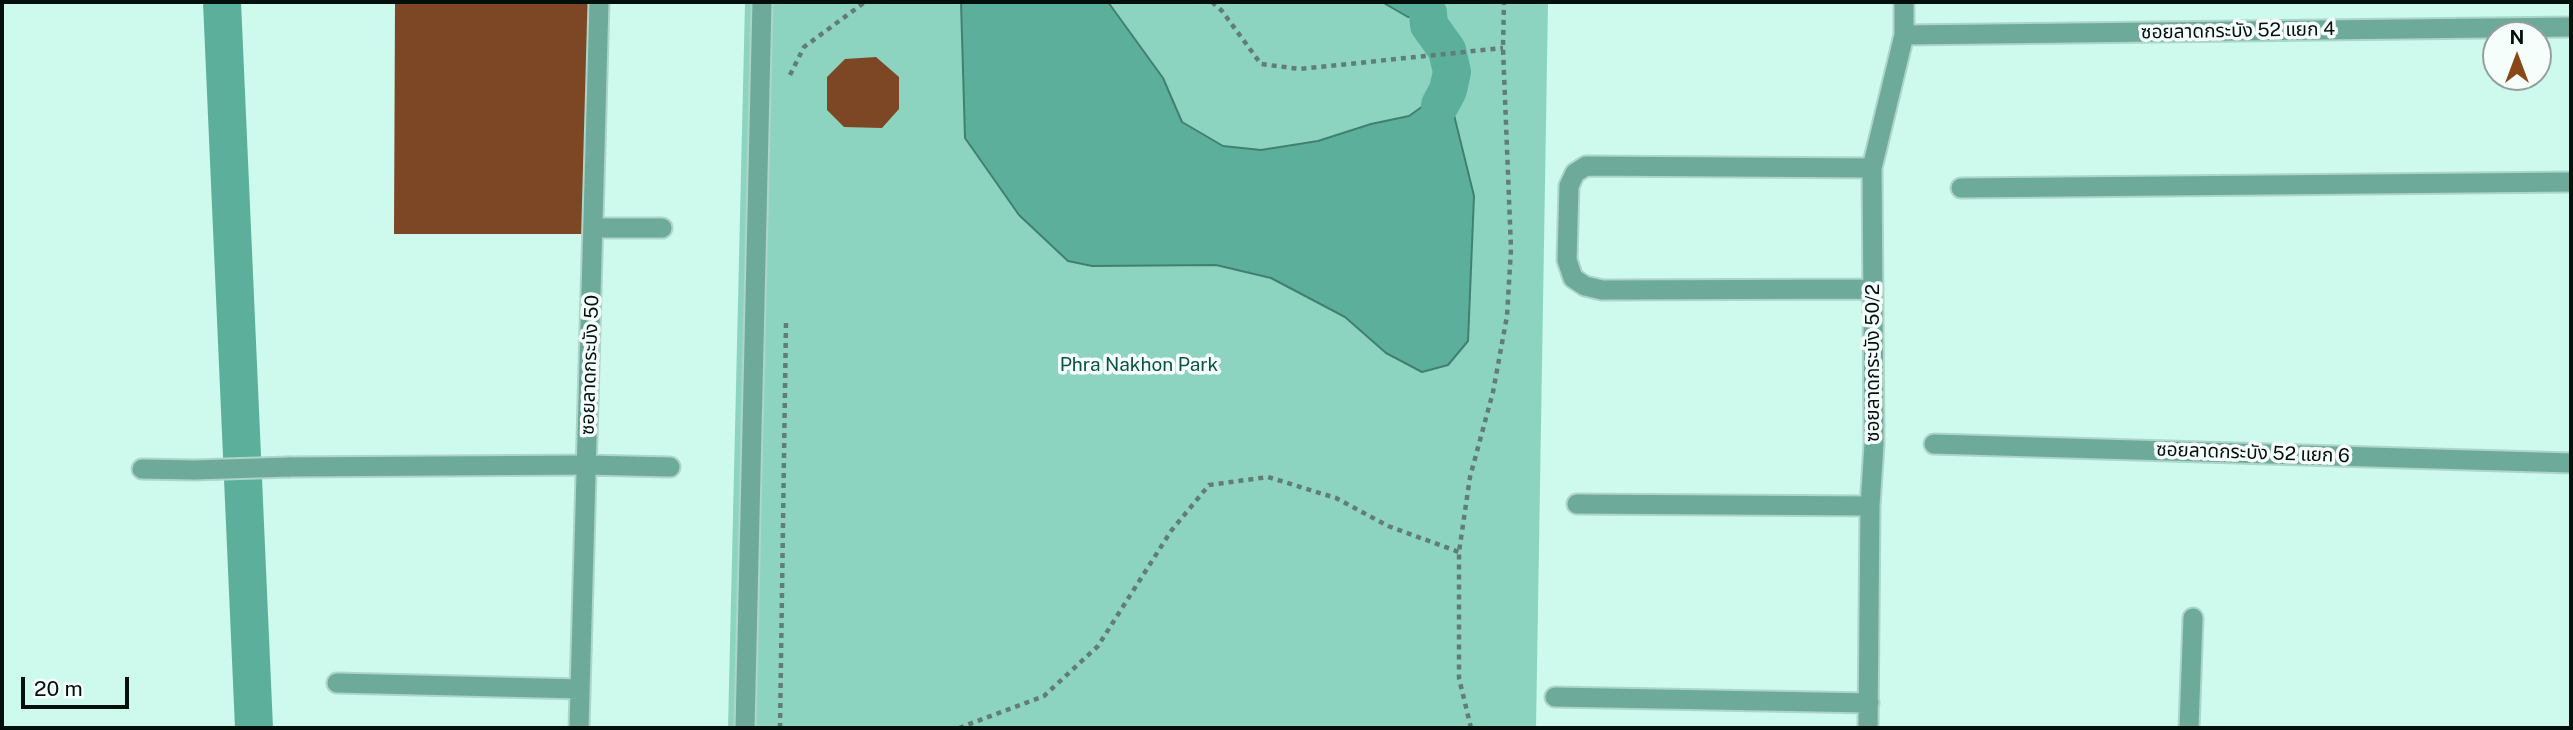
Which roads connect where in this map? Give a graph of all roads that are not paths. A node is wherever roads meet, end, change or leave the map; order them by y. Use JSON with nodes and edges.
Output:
{"nodes":[{"id":1,"x":599,"y":2,"type":"edge"},
{"id":2,"x":762,"y":2,"type":"edge"},
{"id":3,"x":1904,"y":2,"type":"edge"},
{"id":4,"x":2571,"y":27,"type":"edge"},
{"id":5,"x":1904,"y":35,"type":"junction"},
{"id":6,"x":1872,"y":168,"type":"junction"},
{"id":7,"x":2571,"y":182,"type":"edge"},
{"id":8,"x":1961,"y":188,"type":"dead end"},
{"id":9,"x":594,"y":228,"type":"junction"},
{"id":10,"x":663,"y":228,"type":"dead end"},
{"id":11,"x":1873,"y":289,"type":"junction"},
{"id":12,"x":1934,"y":444,"type":"dead end"},
{"id":13,"x":2571,"y":463,"type":"edge"},
{"id":14,"x":587,"y":466,"type":"junction"},
{"id":15,"x":670,"y":467,"type":"dead end"},
{"id":16,"x":142,"y":468,"type":"dead end"},
{"id":17,"x":1577,"y":504,"type":"dead end"},
{"id":18,"x":1870,"y":506,"type":"junction"},
{"id":19,"x":2193,"y":618,"type":"dead end"},
{"id":20,"x":337,"y":683,"type":"dead end"},
{"id":21,"x":580,"y":689,"type":"junction"},
{"id":22,"x":1555,"y":697,"type":"dead end"},
{"id":23,"x":1869,"y":703,"type":"junction"},
{"id":24,"x":579,"y":728,"type":"edge"},
{"id":25,"x":745,"y":728,"type":"edge"},
{"id":26,"x":1868,"y":728,"type":"edge"},
{"id":27,"x":2189,"y":728,"type":"edge"}],
"edges":[{"from":1,"to":9,"type":"street","name":"ซอยลาดกระบัง 50"},
{"from":2,"to":25,"type":"street"},
{"from":3,"to":5,"type":"street","name":"ซอยลาดกระบัง 50/2"},
{"from":4,"to":5,"type":"street","name":"ซอยลาดกระบัง 52 แยก 4"},
{"from":5,"to":6,"type":"street","name":"ซอยลาดกระบัง 50/2"},
{"from":6,"to":11,"type":"street","name":"ซอยลาดกระบัง 50/2"},
{"from":6,"to":11,"type":"street"},
{"from":7,"to":8,"type":"street"},
{"from":9,"to":10,"type":"street"},
{"from":9,"to":14,"type":"street","name":"ซอยลาดกระบัง 50"},
{"from":11,"to":18,"type":"street","name":"ซอยลาดกระบัง 50/2"},
{"from":12,"to":13,"type":"street","name":"ซอยลาดกระบัง 52 แยก 6"},
{"from":14,"to":15,"type":"street"},
{"from":14,"to":16,"type":"street"},
{"from":14,"to":21,"type":"street","name":"ซอยลาดกระบัง 50"},
{"from":17,"to":18,"type":"street"},
{"from":18,"to":23,"type":"street","name":"ซอยลาดกระบัง 50/2"},
{"from":19,"to":27,"type":"street"},
{"from":20,"to":21,"type":"street"},
{"from":21,"to":24,"type":"street","name":"ซอยลาดกระบัง 50"},
{"from":22,"to":23,"type":"street"},
{"from":23,"to":26,"type":"street","name":"ซอยลาดกระบัง 50/2"}]}
